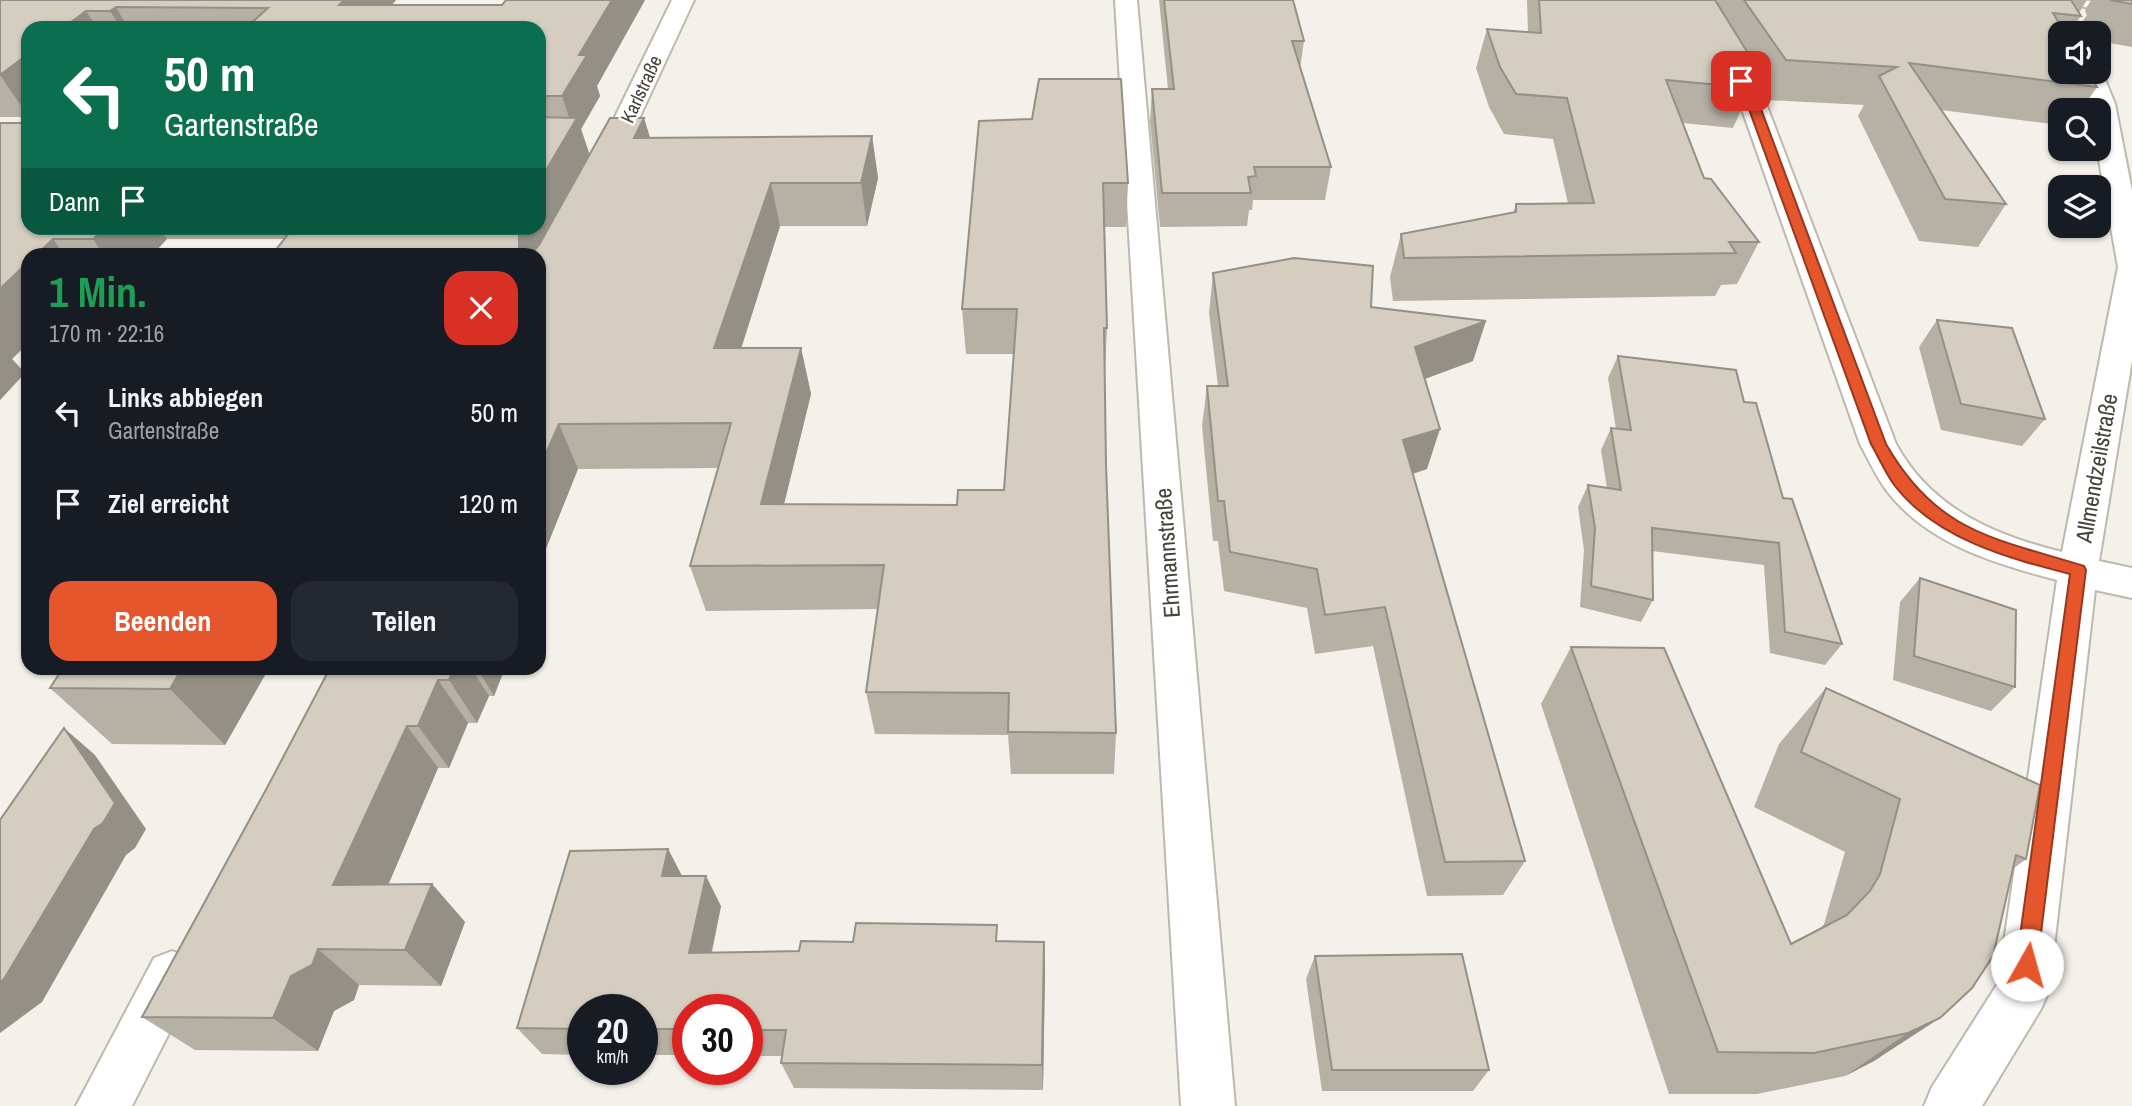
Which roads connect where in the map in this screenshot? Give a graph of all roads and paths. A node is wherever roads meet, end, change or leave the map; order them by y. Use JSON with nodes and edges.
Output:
{"nodes":[{"id":1,"x":683,"y":0,"type":"edge"},
{"id":2,"x":1126,"y":0,"type":"edge"},
{"id":3,"x":1690,"y":0,"type":"edge"},
{"id":4,"x":2068,"y":0,"type":"edge"},
{"id":5,"x":2084,"y":0,"type":"edge"},
{"id":6,"x":2132,"y":10,"type":"edge"},
{"id":7,"x":2075,"y":21,"type":"edge"},
{"id":8,"x":2095,"y":84,"type":"edge"},
{"id":9,"x":594,"y":184,"type":"edge"},
{"id":10,"x":2132,"y":267,"type":"edge"},
{"id":11,"x":2078,"y":570,"type":"junction"},
{"id":12,"x":2132,"y":583,"type":"edge"},
{"id":13,"x":194,"y":936,"type":"edge"},
{"id":14,"x":103,"y":1106,"type":"edge"},
{"id":15,"x":1208,"y":1106,"type":"edge"},
{"id":16,"x":1951,"y":1106,"type":"edge"}],
"edges":[{"from":1,"to":9,"type":"street","name":"Karlstraße"},
{"from":2,"to":15,"type":"street","name":"Ehrmannstraße"},
{"from":3,"to":11,"type":"street"},
{"from":4,"to":7,"type":"street"},
{"from":5,"to":6,"type":"street"},
{"from":8,"to":10,"type":"street","name":"Allmendzeilstraße"},
{"from":10,"to":11,"type":"street","name":"Allmendzeilstraße"},
{"from":11,"to":12,"type":"street"},
{"from":11,"to":16,"type":"street","name":"Allmendzeilstraße"},
{"from":13,"to":14,"type":"street"}]}
